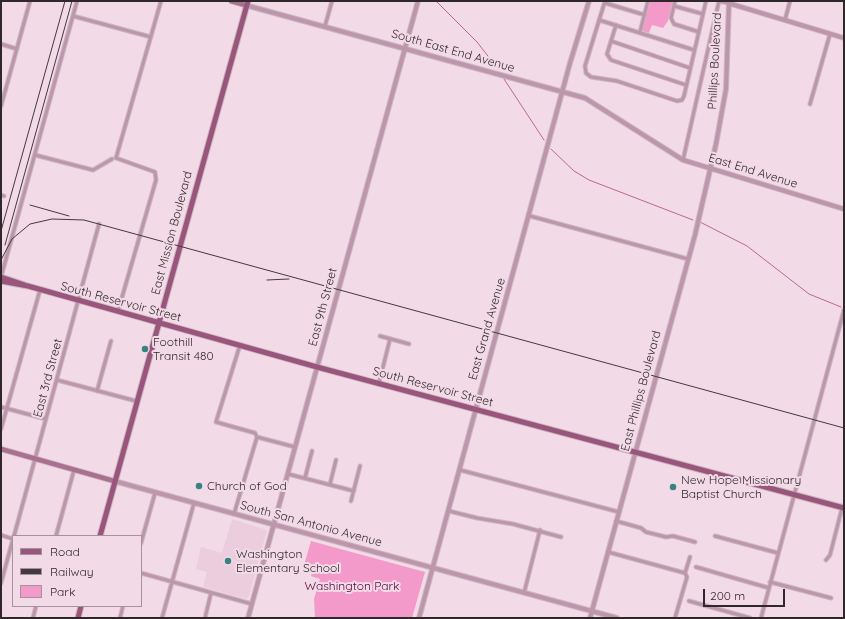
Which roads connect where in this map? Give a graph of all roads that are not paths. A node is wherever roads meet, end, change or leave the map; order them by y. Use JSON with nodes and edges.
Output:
{"nodes":[{"id":1,"x":30,"y":1,"type":"edge"},
{"id":2,"x":78,"y":1,"type":"edge"},
{"id":3,"x":161,"y":1,"type":"edge"},
{"id":4,"x":231,"y":1,"type":"edge"},
{"id":5,"x":332,"y":1,"type":"edge"},
{"id":6,"x":418,"y":1,"type":"edge"},
{"id":7,"x":589,"y":1,"type":"edge"},
{"id":8,"x":648,"y":1,"type":"edge"},
{"id":9,"x":675,"y":1,"type":"edge"},
{"id":10,"x":706,"y":1,"type":"edge"},
{"id":11,"x":790,"y":1,"type":"edge"},
{"id":12,"x":246,"y":2,"type":"edge"},
{"id":13,"x":605,"y":2,"type":"edge"},
{"id":14,"x":729,"y":2,"type":"edge"},
{"id":15,"x":674,"y":6,"type":"junction"},
{"id":16,"x":703,"y":14,"type":"junction"},
{"id":17,"x":645,"y":15,"type":"junction"},
{"id":18,"x":73,"y":16,"type":"junction"},
{"id":19,"x":599,"y":20,"type":"junction"},
{"id":20,"x":785,"y":20,"type":"junction"},
{"id":21,"x":616,"y":25,"type":"junction"},
{"id":22,"x":324,"y":26,"type":"junction"},
{"id":23,"x":640,"y":32,"type":"junction"},
{"id":24,"x":699,"y":32,"type":"junction"},
{"id":25,"x":830,"y":34,"type":"junction"},
{"id":26,"x":151,"y":38,"type":"junction"},
{"id":27,"x":844,"y":38,"type":"edge"},
{"id":28,"x":611,"y":41,"type":"junction"},
{"id":29,"x":1,"y":44,"type":"edge"},
{"id":30,"x":404,"y":48,"type":"junction"},
{"id":31,"x":17,"y":49,"type":"junction"},
{"id":32,"x":694,"y":50,"type":"junction"},
{"id":33,"x":690,"y":68,"type":"junction"},
{"id":34,"x":686,"y":85,"type":"junction"},
{"id":35,"x":563,"y":93,"type":"junction"},
{"id":36,"x":810,"y":104,"type":"dead end"},
{"id":37,"x":1,"y":106,"type":"edge"},
{"id":38,"x":659,"y":145,"type":"joint"},
{"id":39,"x":35,"y":155,"type":"junction"},
{"id":40,"x":112,"y":159,"type":"dead end"},
{"id":41,"x":683,"y":160,"type":"junction"},
{"id":42,"x":710,"y":170,"type":"junction"},
{"id":43,"x":844,"y":209,"type":"edge"},
{"id":44,"x":530,"y":216,"type":"junction"},
{"id":45,"x":99,"y":224,"type":"dead end"},
{"id":46,"x":688,"y":259,"type":"junction"},
{"id":47,"x":1,"y":276,"type":"edge"},
{"id":48,"x":1,"y":281,"type":"edge"},
{"id":49,"x":28,"y":286,"type":"junction"},
{"id":50,"x":40,"y":290,"type":"junction"},
{"id":51,"x":78,"y":301,"type":"junction"},
{"id":52,"x":844,"y":310,"type":"edge"},
{"id":53,"x":118,"y":311,"type":"junction"},
{"id":54,"x":158,"y":322,"type":"junction"},
{"id":55,"x":380,"y":336,"type":"dead end"},
{"id":56,"x":390,"y":339,"type":"junction"},
{"id":57,"x":111,"y":341,"type":"dead end"},
{"id":58,"x":408,"y":344,"type":"dead end"},
{"id":59,"x":240,"y":345,"type":"junction"},
{"id":60,"x":317,"y":367,"type":"junction"},
{"id":61,"x":57,"y":380,"type":"junction"},
{"id":62,"x":379,"y":383,"type":"junction"},
{"id":63,"x":97,"y":391,"type":"junction"},
{"id":64,"x":136,"y":402,"type":"junction"},
{"id":65,"x":1,"y":407,"type":"edge"},
{"id":66,"x":6,"y":409,"type":"junction"},
{"id":67,"x":476,"y":409,"type":"junction"},
{"id":68,"x":46,"y":419,"type":"junction"},
{"id":69,"x":1,"y":429,"type":"edge"},
{"id":70,"x":256,"y":437,"type":"junction"},
{"id":71,"x":294,"y":447,"type":"junction"},
{"id":72,"x":1,"y":449,"type":"edge"},
{"id":73,"x":312,"y":451,"type":"dead end"},
{"id":74,"x":635,"y":452,"type":"junction"},
{"id":75,"x":36,"y":459,"type":"junction"},
{"id":76,"x":336,"y":460,"type":"dead end"},
{"id":77,"x":360,"y":466,"type":"dead end"},
{"id":78,"x":74,"y":470,"type":"junction"},
{"id":79,"x":460,"y":470,"type":"junction"},
{"id":80,"x":288,"y":474,"type":"junction"},
{"id":81,"x":305,"y":478,"type":"junction"},
{"id":82,"x":114,"y":481,"type":"junction"},
{"id":83,"x":330,"y":484,"type":"junction"},
{"id":84,"x":354,"y":491,"type":"junction"},
{"id":85,"x":155,"y":493,"type":"junction"},
{"id":86,"x":795,"y":495,"type":"junction"},
{"id":87,"x":351,"y":500,"type":"dead end"},
{"id":88,"x":194,"y":503,"type":"junction"},
{"id":89,"x":843,"y":508,"type":"edge"},
{"id":90,"x":449,"y":511,"type":"junction"},
{"id":91,"x":619,"y":512,"type":"junction"},
{"id":92,"x":234,"y":514,"type":"junction"},
{"id":93,"x":616,"y":521,"type":"junction"},
{"id":94,"x":273,"y":524,"type":"junction"},
{"id":95,"x":540,"y":530,"type":"junction"},
{"id":96,"x":1,"y":535,"type":"edge"},
{"id":97,"x":14,"y":535,"type":"edge"},
{"id":98,"x":56,"y":535,"type":"edge"},
{"id":99,"x":100,"y":535,"type":"edge"},
{"id":100,"x":715,"y":536,"type":"dead end"},
{"id":101,"x":561,"y":537,"type":"dead end"},
{"id":102,"x":12,"y":538,"type":"edge"},
{"id":103,"x":142,"y":538,"type":"edge"},
{"id":104,"x":12,"y":542,"type":"edge"},
{"id":105,"x":695,"y":542,"type":"dead end"},
{"id":106,"x":608,"y":552,"type":"junction"},
{"id":107,"x":778,"y":553,"type":"junction"},
{"id":108,"x":690,"y":557,"type":"dead end"},
{"id":109,"x":826,"y":560,"type":"dead end"},
{"id":110,"x":696,"y":567,"type":"dead end"},
{"id":111,"x":433,"y":568,"type":"junction"},
{"id":112,"x":142,"y":573,"type":"edge"},
{"id":113,"x":685,"y":573,"type":"junction"},
{"id":114,"x":172,"y":582,"type":"junction"},
{"id":115,"x":770,"y":582,"type":"junction"},
{"id":116,"x":1,"y":584,"type":"edge"},
{"id":117,"x":769,"y":588,"type":"junction"},
{"id":118,"x":211,"y":593,"type":"junction"},
{"id":119,"x":524,"y":593,"type":"junction"},
{"id":120,"x":831,"y":598,"type":"dead end"},
{"id":121,"x":689,"y":601,"type":"dead end"},
{"id":122,"x":252,"y":604,"type":"junction"},
{"id":123,"x":36,"y":607,"type":"edge"},
{"id":124,"x":81,"y":607,"type":"edge"},
{"id":125,"x":123,"y":607,"type":"edge"},
{"id":126,"x":592,"y":611,"type":"junction"},
{"id":127,"x":33,"y":618,"type":"edge"},
{"id":128,"x":78,"y":618,"type":"edge"},
{"id":129,"x":120,"y":618,"type":"edge"},
{"id":130,"x":162,"y":618,"type":"edge"},
{"id":131,"x":205,"y":618,"type":"edge"},
{"id":132,"x":248,"y":618,"type":"edge"},
{"id":133,"x":419,"y":618,"type":"edge"},
{"id":134,"x":590,"y":618,"type":"edge"},
{"id":135,"x":617,"y":618,"type":"edge"},
{"id":136,"x":675,"y":618,"type":"edge"},
{"id":137,"x":750,"y":618,"type":"edge"},
{"id":138,"x":761,"y":618,"type":"edge"}],
"edges":[{"from":1,"to":31,"type":"street"},
{"from":2,"to":18,"type":"street"},
{"from":3,"to":26,"type":"street"},
{"from":4,"to":12,"type":"main road","name":"South East End Avenue"},
{"from":5,"to":22,"type":"street"},
{"from":6,"to":30,"type":"street","name":"East 9th Street"},
{"from":7,"to":35,"type":"street","name":"East Grand Avenue"},
{"from":8,"to":17,"type":"street"},
{"from":9,"to":15,"type":"street"},
{"from":10,"to":16,"type":"street"},
{"from":11,"to":20,"type":"street"},
{"from":12,"to":22,"type":"street","name":"South East End Avenue"},
{"from":12,"to":54,"type":"main road","name":"East Mission Boulevard"},
{"from":13,"to":17,"type":"street"},
{"from":13,"to":19,"type":"street"},
{"from":14,"to":20,"type":"street"},
{"from":14,"to":41,"type":"street"},
{"from":14,"to":42,"type":"street","name":"Phillips Boulevard"},
{"from":15,"to":16,"type":"street"},
{"from":15,"to":24,"type":"street"},
{"from":16,"to":24,"type":"street"},
{"from":17,"to":23,"type":"street"},
{"from":18,"to":26,"type":"street"},
{"from":18,"to":39,"type":"street"},
{"from":19,"to":21,"type":"street"},
{"from":19,"to":34,"type":"street"},
{"from":20,"to":25,"type":"street"},
{"from":21,"to":23,"type":"street"},
{"from":21,"to":28,"type":"street"},
{"from":22,"to":30,"type":"street","name":"South East End Avenue"},
{"from":23,"to":32,"type":"street"},
{"from":24,"to":32,"type":"street"},
{"from":25,"to":27,"type":"street"},
{"from":25,"to":36,"type":"street"},
{"from":26,"to":53,"type":"street"},
{"from":28,"to":33,"type":"street"},
{"from":28,"to":34,"type":"street"},
{"from":29,"to":31,"type":"street"},
{"from":30,"to":35,"type":"street","name":"South East End Avenue"},
{"from":30,"to":60,"type":"street","name":"East 9th Street"},
{"from":31,"to":37,"type":"street"},
{"from":32,"to":33,"type":"street"},
{"from":33,"to":34,"type":"street"},
{"from":35,"to":38,"type":"street","name":"South East End Avenue"},
{"from":35,"to":44,"type":"street","name":"East Grand Avenue"},
{"from":38,"to":41,"type":"street","name":"East End Avenue"},
{"from":39,"to":40,"type":"street"},
{"from":39,"to":47,"type":"street"},
{"from":41,"to":42,"type":"street","name":"East End Avenue"},
{"from":42,"to":43,"type":"street","name":"East End Avenue"},
{"from":42,"to":46,"type":"street","name":"East Phillips Boulevard"},
{"from":44,"to":46,"type":"street"},
{"from":44,"to":67,"type":"street","name":"East Grand Avenue"},
{"from":45,"to":51,"type":"street","name":"East 3rd Street"},
{"from":46,"to":74,"type":"street","name":"East Phillips Boulevard"},
{"from":47,"to":49,"type":"main road"},
{"from":48,"to":49,"type":"main road","name":"South Reservoir Street"},
{"from":49,"to":50,"type":"main road","name":"South Reservoir Street"},
{"from":50,"to":51,"type":"main road","name":"South Reservoir Street"},
{"from":50,"to":66,"type":"street"},
{"from":51,"to":53,"type":"main road","name":"South Reservoir Street"},
{"from":51,"to":61,"type":"street","name":"East 3rd Street"},
{"from":52,"to":86,"type":"street"},
{"from":53,"to":54,"type":"main road","name":"South Reservoir Street"},
{"from":54,"to":59,"type":"main road","name":"South Reservoir Street"},
{"from":54,"to":64,"type":"main road","name":"East Mission Boulevard"},
{"from":55,"to":56,"type":"street"},
{"from":56,"to":58,"type":"street"},
{"from":56,"to":62,"type":"street"},
{"from":57,"to":63,"type":"street"},
{"from":59,"to":60,"type":"main road","name":"South Reservoir Street"},
{"from":59,"to":70,"type":"street"},
{"from":60,"to":62,"type":"main road","name":"South Reservoir Street"},
{"from":60,"to":71,"type":"street","name":"East 9th Street"},
{"from":61,"to":63,"type":"street"},
{"from":61,"to":68,"type":"street","name":"East 3rd Street"},
{"from":62,"to":67,"type":"main road","name":"South Reservoir Street"},
{"from":63,"to":64,"type":"street"},
{"from":64,"to":82,"type":"main road","name":"East Mission Boulevard"},
{"from":65,"to":66,"type":"street"},
{"from":66,"to":68,"type":"street"},
{"from":66,"to":69,"type":"street"},
{"from":67,"to":74,"type":"main road","name":"South Reservoir Street"},
{"from":67,"to":79,"type":"street","name":"East Grand Avenue"},
{"from":68,"to":75,"type":"street","name":"East 3rd Street"},
{"from":70,"to":71,"type":"street"},
{"from":70,"to":92,"type":"street"},
{"from":71,"to":80,"type":"street","name":"East 9th Street"},
{"from":72,"to":75,"type":"main road","name":"South San Antonio Avenue"},
{"from":73,"to":81,"type":"street"},
{"from":74,"to":86,"type":"main road","name":"South Reservoir Street"},
{"from":74,"to":91,"type":"street","name":"East Phillips Boulevard"},
{"from":75,"to":78,"type":"main road","name":"South San Antonio Avenue"},
{"from":75,"to":97,"type":"street","name":"East 3rd Street"},
{"from":76,"to":83,"type":"street"},
{"from":77,"to":84,"type":"street"},
{"from":78,"to":82,"type":"main road","name":"South San Antonio Avenue"},
{"from":78,"to":98,"type":"street"},
{"from":79,"to":90,"type":"street","name":"East Grand Avenue"},
{"from":79,"to":91,"type":"street"},
{"from":80,"to":81,"type":"street"},
{"from":80,"to":94,"type":"street","name":"East 9th Street"},
{"from":81,"to":83,"type":"street"},
{"from":82,"to":85,"type":"street","name":"South San Antonio Avenue"},
{"from":82,"to":99,"type":"main road","name":"East Mission Boulevard"},
{"from":83,"to":84,"type":"street"},
{"from":84,"to":87,"type":"street"},
{"from":85,"to":88,"type":"street","name":"South San Antonio Avenue"},
{"from":85,"to":103,"type":"street"},
{"from":86,"to":89,"type":"main road","name":"South Reservoir Street"},
{"from":86,"to":107,"type":"street"},
{"from":88,"to":92,"type":"street","name":"South San Antonio Avenue"},
{"from":88,"to":114,"type":"street"},
{"from":89,"to":109,"type":"street"},
{"from":90,"to":95,"type":"street"},
{"from":90,"to":111,"type":"street","name":"East Grand Avenue"},
{"from":91,"to":93,"type":"street","name":"East Phillips Boulevard"},
{"from":92,"to":94,"type":"street","name":"South San Antonio Avenue"},
{"from":93,"to":105,"type":"street"},
{"from":93,"to":106,"type":"street","name":"East Phillips Boulevard"},
{"from":94,"to":111,"type":"street","name":"South San Antonio Avenue"},
{"from":94,"to":122,"type":"street","name":"East 9th Street"},
{"from":95,"to":101,"type":"street"},
{"from":95,"to":119,"type":"street"},
{"from":96,"to":102,"type":"street"},
{"from":100,"to":107,"type":"street"},
{"from":104,"to":116,"type":"street","name":"East 3rd Street"},
{"from":106,"to":113,"type":"street"},
{"from":106,"to":126,"type":"street","name":"East Phillips Boulevard"},
{"from":107,"to":115,"type":"street"},
{"from":108,"to":113,"type":"street"},
{"from":110,"to":117,"type":"street"},
{"from":111,"to":119,"type":"street","name":"South San Antonio Avenue"},
{"from":111,"to":133,"type":"street","name":"East Grand Avenue"},
{"from":112,"to":114,"type":"street"},
{"from":113,"to":136,"type":"street"},
{"from":114,"to":118,"type":"street"},
{"from":114,"to":130,"type":"street"},
{"from":115,"to":117,"type":"street"},
{"from":115,"to":120,"type":"street"},
{"from":117,"to":138,"type":"street"},
{"from":118,"to":122,"type":"street"},
{"from":118,"to":131,"type":"street"},
{"from":119,"to":126,"type":"street","name":"South San Antonio Avenue"},
{"from":121,"to":137,"type":"street"},
{"from":122,"to":132,"type":"street","name":"East 9th Street"},
{"from":123,"to":127,"type":"street"},
{"from":124,"to":128,"type":"main road"},
{"from":125,"to":129,"type":"street"},
{"from":126,"to":134,"type":"street","name":"East Phillips Boulevard"},
{"from":126,"to":135,"type":"street","name":"South San Antonio Avenue"}]}
